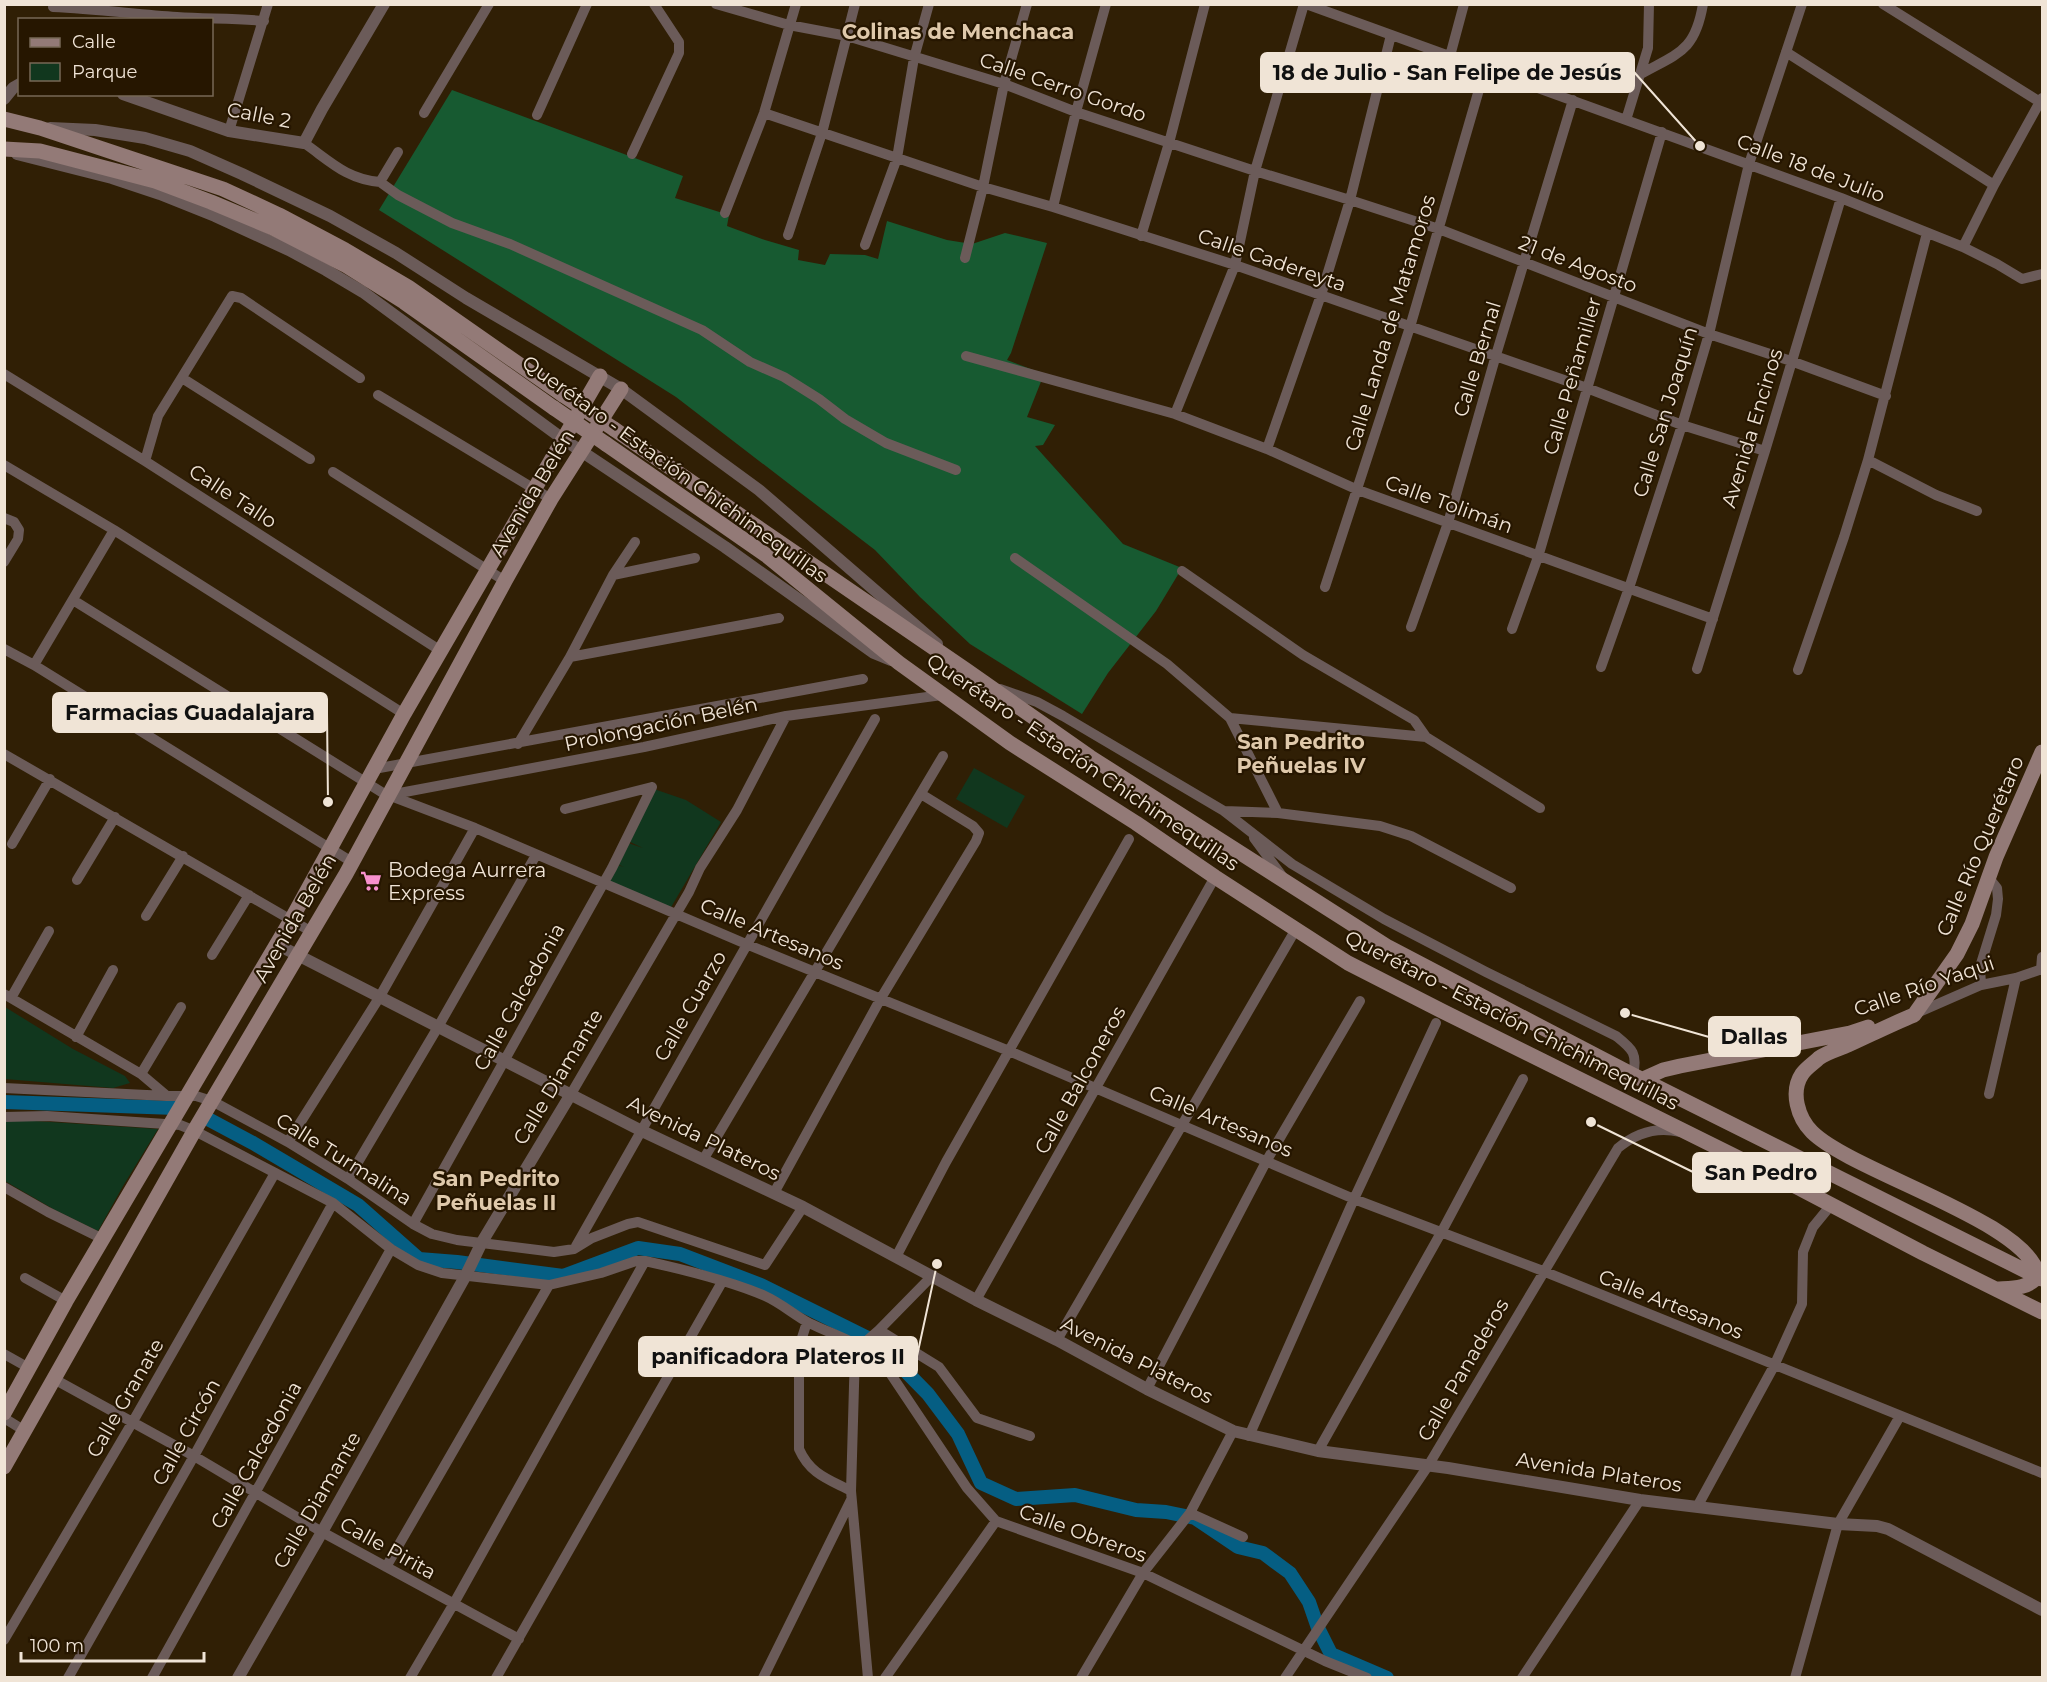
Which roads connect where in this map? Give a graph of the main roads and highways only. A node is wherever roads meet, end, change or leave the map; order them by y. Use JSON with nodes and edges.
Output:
{"nodes":[{"id":1,"x":4,"y":119,"type":"edge"},
{"id":2,"x":4,"y":150,"type":"edge"},
{"id":3,"x":600,"y":376,"type":"road end"},
{"id":4,"x":621,"y":389,"type":"road end"},
{"id":5,"x":558,"y":401,"type":"junction"},
{"id":6,"x":2043,"y":752,"type":"edge"},
{"id":7,"x":1914,"y":1015,"type":"junction"},
{"id":8,"x":1638,"y":1077,"type":"junction"},
{"id":9,"x":2040,"y":1277,"type":"edge"},
{"id":10,"x":1997,"y":1289,"type":"junction"},
{"id":11,"x":2043,"y":1312,"type":"edge"},
{"id":12,"x":4,"y":1413,"type":"edge"},
{"id":13,"x":4,"y":1467,"type":"edge"}],
"edges":[{"from":1,"to":5,"type":"main road","name":"Querétaro - Estación Chichimequillas"},
{"from":2,"to":5,"type":"main road","name":"Querétaro - Estación Chichimequillas"},
{"from":3,"to":12,"type":"main road","name":"Avenida Belén"},
{"from":4,"to":13,"type":"main road","name":"Avenida Belén"},
{"from":5,"to":8,"type":"main road","name":"Querétaro - Estación Chichimequillas","bridge":true},
{"from":5,"to":10,"type":"main road","name":"Querétaro - Estación Chichimequillas","bridge":true},
{"from":6,"to":7,"type":"main road","name":"Calle Río Querétaro"},
{"from":7,"to":8,"type":"main road","name":"Calle Río Yaqui"},
{"from":7,"to":9,"type":"main road"},
{"from":8,"to":9,"type":"main road","name":"Querétaro - Estación Chichimequillas"},
{"from":9,"to":10,"type":"main road"},
{"from":10,"to":11,"type":"main road","name":"Querétaro - Estación Chichimequillas"}]}
